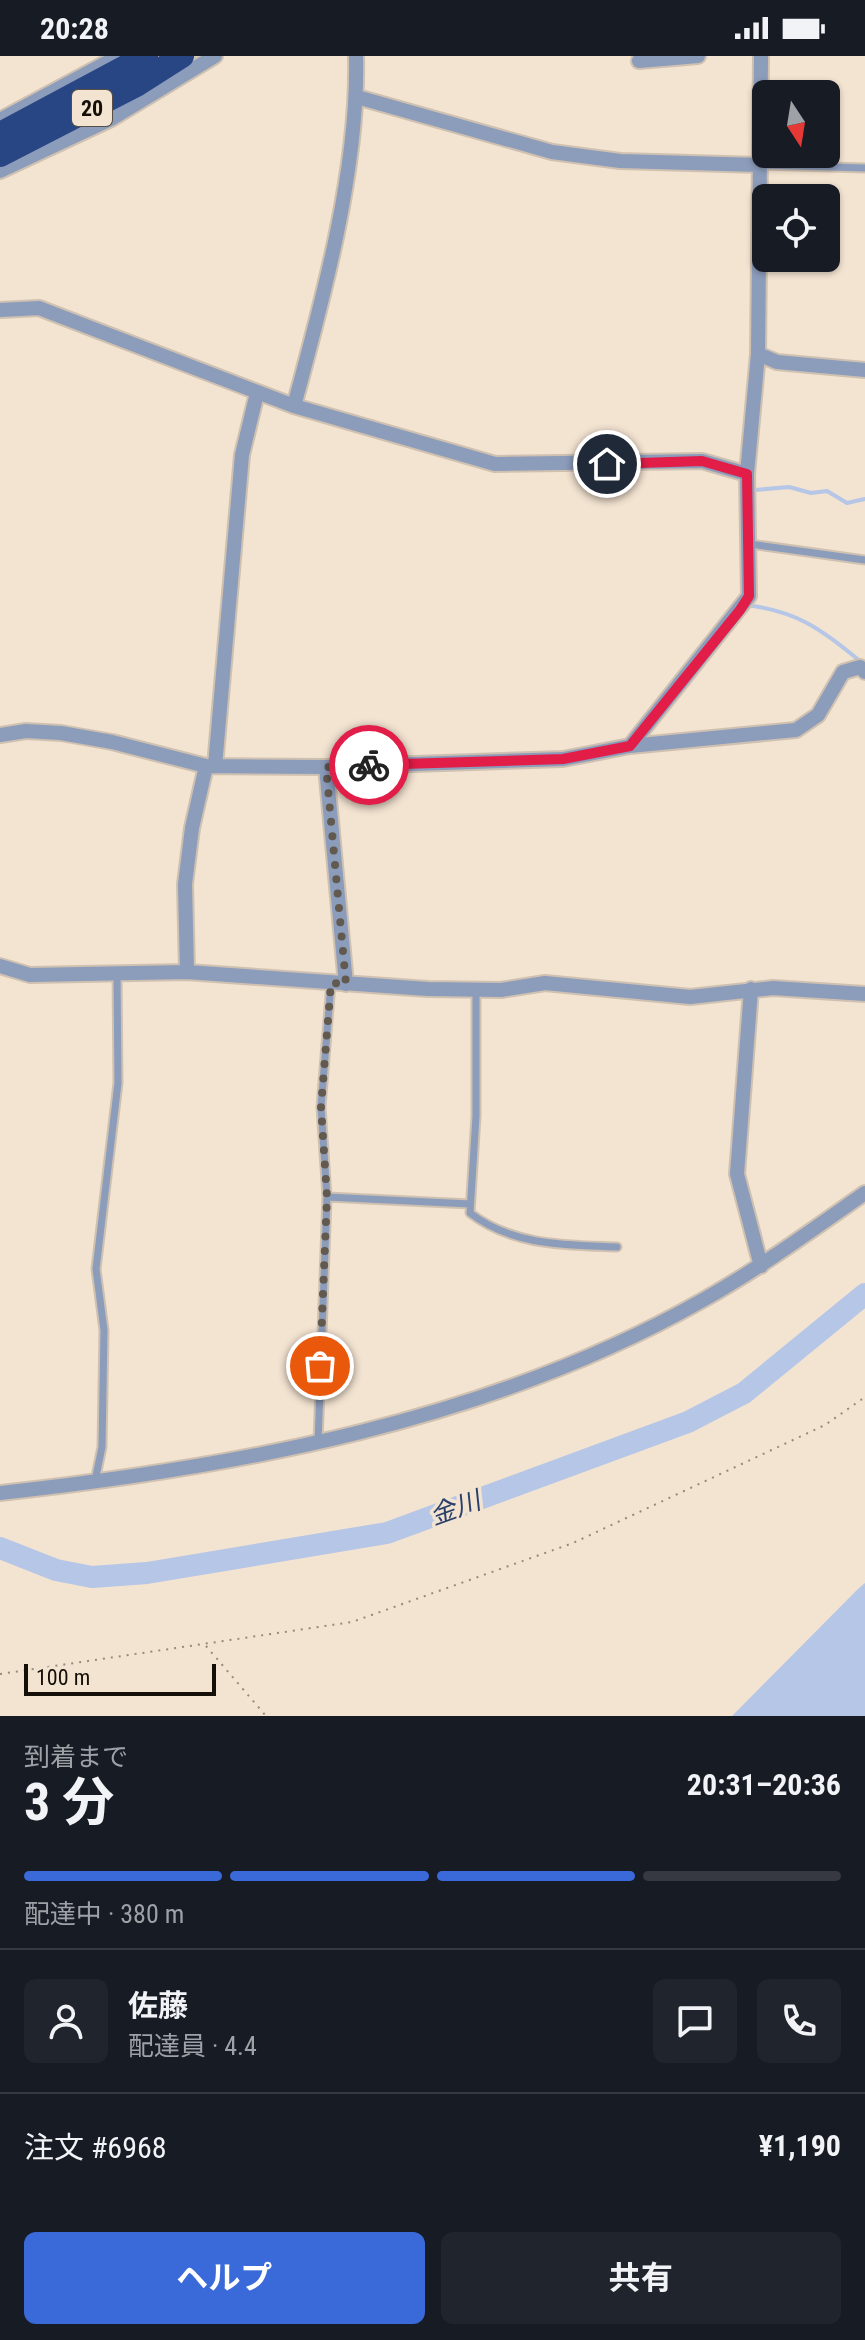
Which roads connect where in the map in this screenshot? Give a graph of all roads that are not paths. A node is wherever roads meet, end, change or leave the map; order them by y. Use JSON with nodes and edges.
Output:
{"nodes":[{"id":1,"x":119,"y":56,"type":"edge"},
{"id":2,"x":146,"y":56,"type":"edge"},
{"id":3,"x":182,"y":56,"type":"edge"},
{"id":4,"x":215,"y":56,"type":"edge"},
{"id":5,"x":356,"y":56,"type":"edge"},
{"id":6,"x":698,"y":56,"type":"edge"},
{"id":7,"x":761,"y":56,"type":"edge"},
{"id":8,"x":639,"y":61,"type":"dead end"},
{"id":9,"x":761,"y":80,"type":"edge"},
{"id":10,"x":357,"y":97,"type":"junction"},
{"id":11,"x":0,"y":120,"type":"edge"},
{"id":12,"x":0,"y":134,"type":"edge"},
{"id":13,"x":0,"y":155,"type":"edge"},
{"id":14,"x":752,"y":165,"type":"edge"},
{"id":15,"x":840,"y":167,"type":"edge"},
{"id":16,"x":760,"y":168,"type":"edge"},
{"id":17,"x":865,"y":168,"type":"edge"},
{"id":18,"x":0,"y":171,"type":"edge"},
{"id":19,"x":0,"y":310,"type":"edge"},
{"id":20,"x":758,"y":354,"type":"junction"},
{"id":21,"x":865,"y":370,"type":"edge"},
{"id":22,"x":257,"y":393,"type":"junction"},
{"id":23,"x":294,"y":406,"type":"junction"},
{"id":24,"x":747,"y":474,"type":"junction"},
{"id":25,"x":750,"y":544,"type":"junction"},
{"id":26,"x":865,"y":560,"type":"edge"},
{"id":27,"x":865,"y":672,"type":"edge"},
{"id":28,"x":0,"y":735,"type":"edge"},
{"id":29,"x":630,"y":746,"type":"junction"},
{"id":30,"x":210,"y":766,"type":"junction"},
{"id":31,"x":326,"y":767,"type":"junction"},
{"id":32,"x":0,"y":966,"type":"edge"},
{"id":33,"x":117,"y":972,"type":"junction"},
{"id":34,"x":187,"y":972,"type":"junction"},
{"id":35,"x":338,"y":983,"type":"junction"},
{"id":36,"x":751,"y":989,"type":"junction"},
{"id":37,"x":476,"y":990,"type":"junction"},
{"id":38,"x":865,"y":994,"type":"edge"},
{"id":39,"x":865,"y":1193,"type":"edge"},
{"id":40,"x":327,"y":1197,"type":"junction"},
{"id":41,"x":470,"y":1204,"type":"junction"},
{"id":42,"x":617,"y":1247,"type":"dead end"},
{"id":43,"x":761,"y":1266,"type":"junction"},
{"id":44,"x":318,"y":1444,"type":"junction"},
{"id":45,"x":95,"y":1484,"type":"junction"},
{"id":46,"x":0,"y":1493,"type":"edge"}],
"edges":[{"from":1,"to":11,"type":"street"},
{"from":2,"to":12,"type":"highway","number":"20"},
{"from":3,"to":13,"type":"highway","number":"20"},
{"from":4,"to":18,"type":"street"},
{"from":5,"to":10,"type":"street"},
{"from":6,"to":8,"type":"street"},
{"from":7,"to":9,"type":"street"},
{"from":10,"to":14,"type":"street"},
{"from":10,"to":23,"type":"street"},
{"from":15,"to":17,"type":"lane"},
{"from":16,"to":20,"type":"street"},
{"from":19,"to":22,"type":"street"},
{"from":20,"to":21,"type":"street"},
{"from":20,"to":24,"type":"street"},
{"from":22,"to":23,"type":"street"},
{"from":22,"to":30,"type":"street"},
{"from":23,"to":24,"type":"street"},
{"from":24,"to":25,"type":"street"},
{"from":25,"to":26,"type":"lane"},
{"from":25,"to":29,"type":"street"},
{"from":27,"to":29,"type":"street"},
{"from":28,"to":30,"type":"street"},
{"from":29,"to":31,"type":"street"},
{"from":30,"to":31,"type":"street"},
{"from":30,"to":34,"type":"street"},
{"from":31,"to":35,"type":"street"},
{"from":32,"to":33,"type":"street"},
{"from":33,"to":34,"type":"street"},
{"from":33,"to":45,"type":"lane"},
{"from":34,"to":35,"type":"street"},
{"from":35,"to":37,"type":"street"},
{"from":35,"to":40,"type":"lane"},
{"from":36,"to":37,"type":"street"},
{"from":36,"to":38,"type":"street"},
{"from":36,"to":43,"type":"street"},
{"from":37,"to":41,"type":"lane"},
{"from":39,"to":43,"type":"street"},
{"from":40,"to":41,"type":"lane"},
{"from":40,"to":44,"type":"lane"},
{"from":41,"to":42,"type":"lane"},
{"from":43,"to":44,"type":"street"},
{"from":44,"to":45,"type":"street"},
{"from":45,"to":46,"type":"street"}]}
